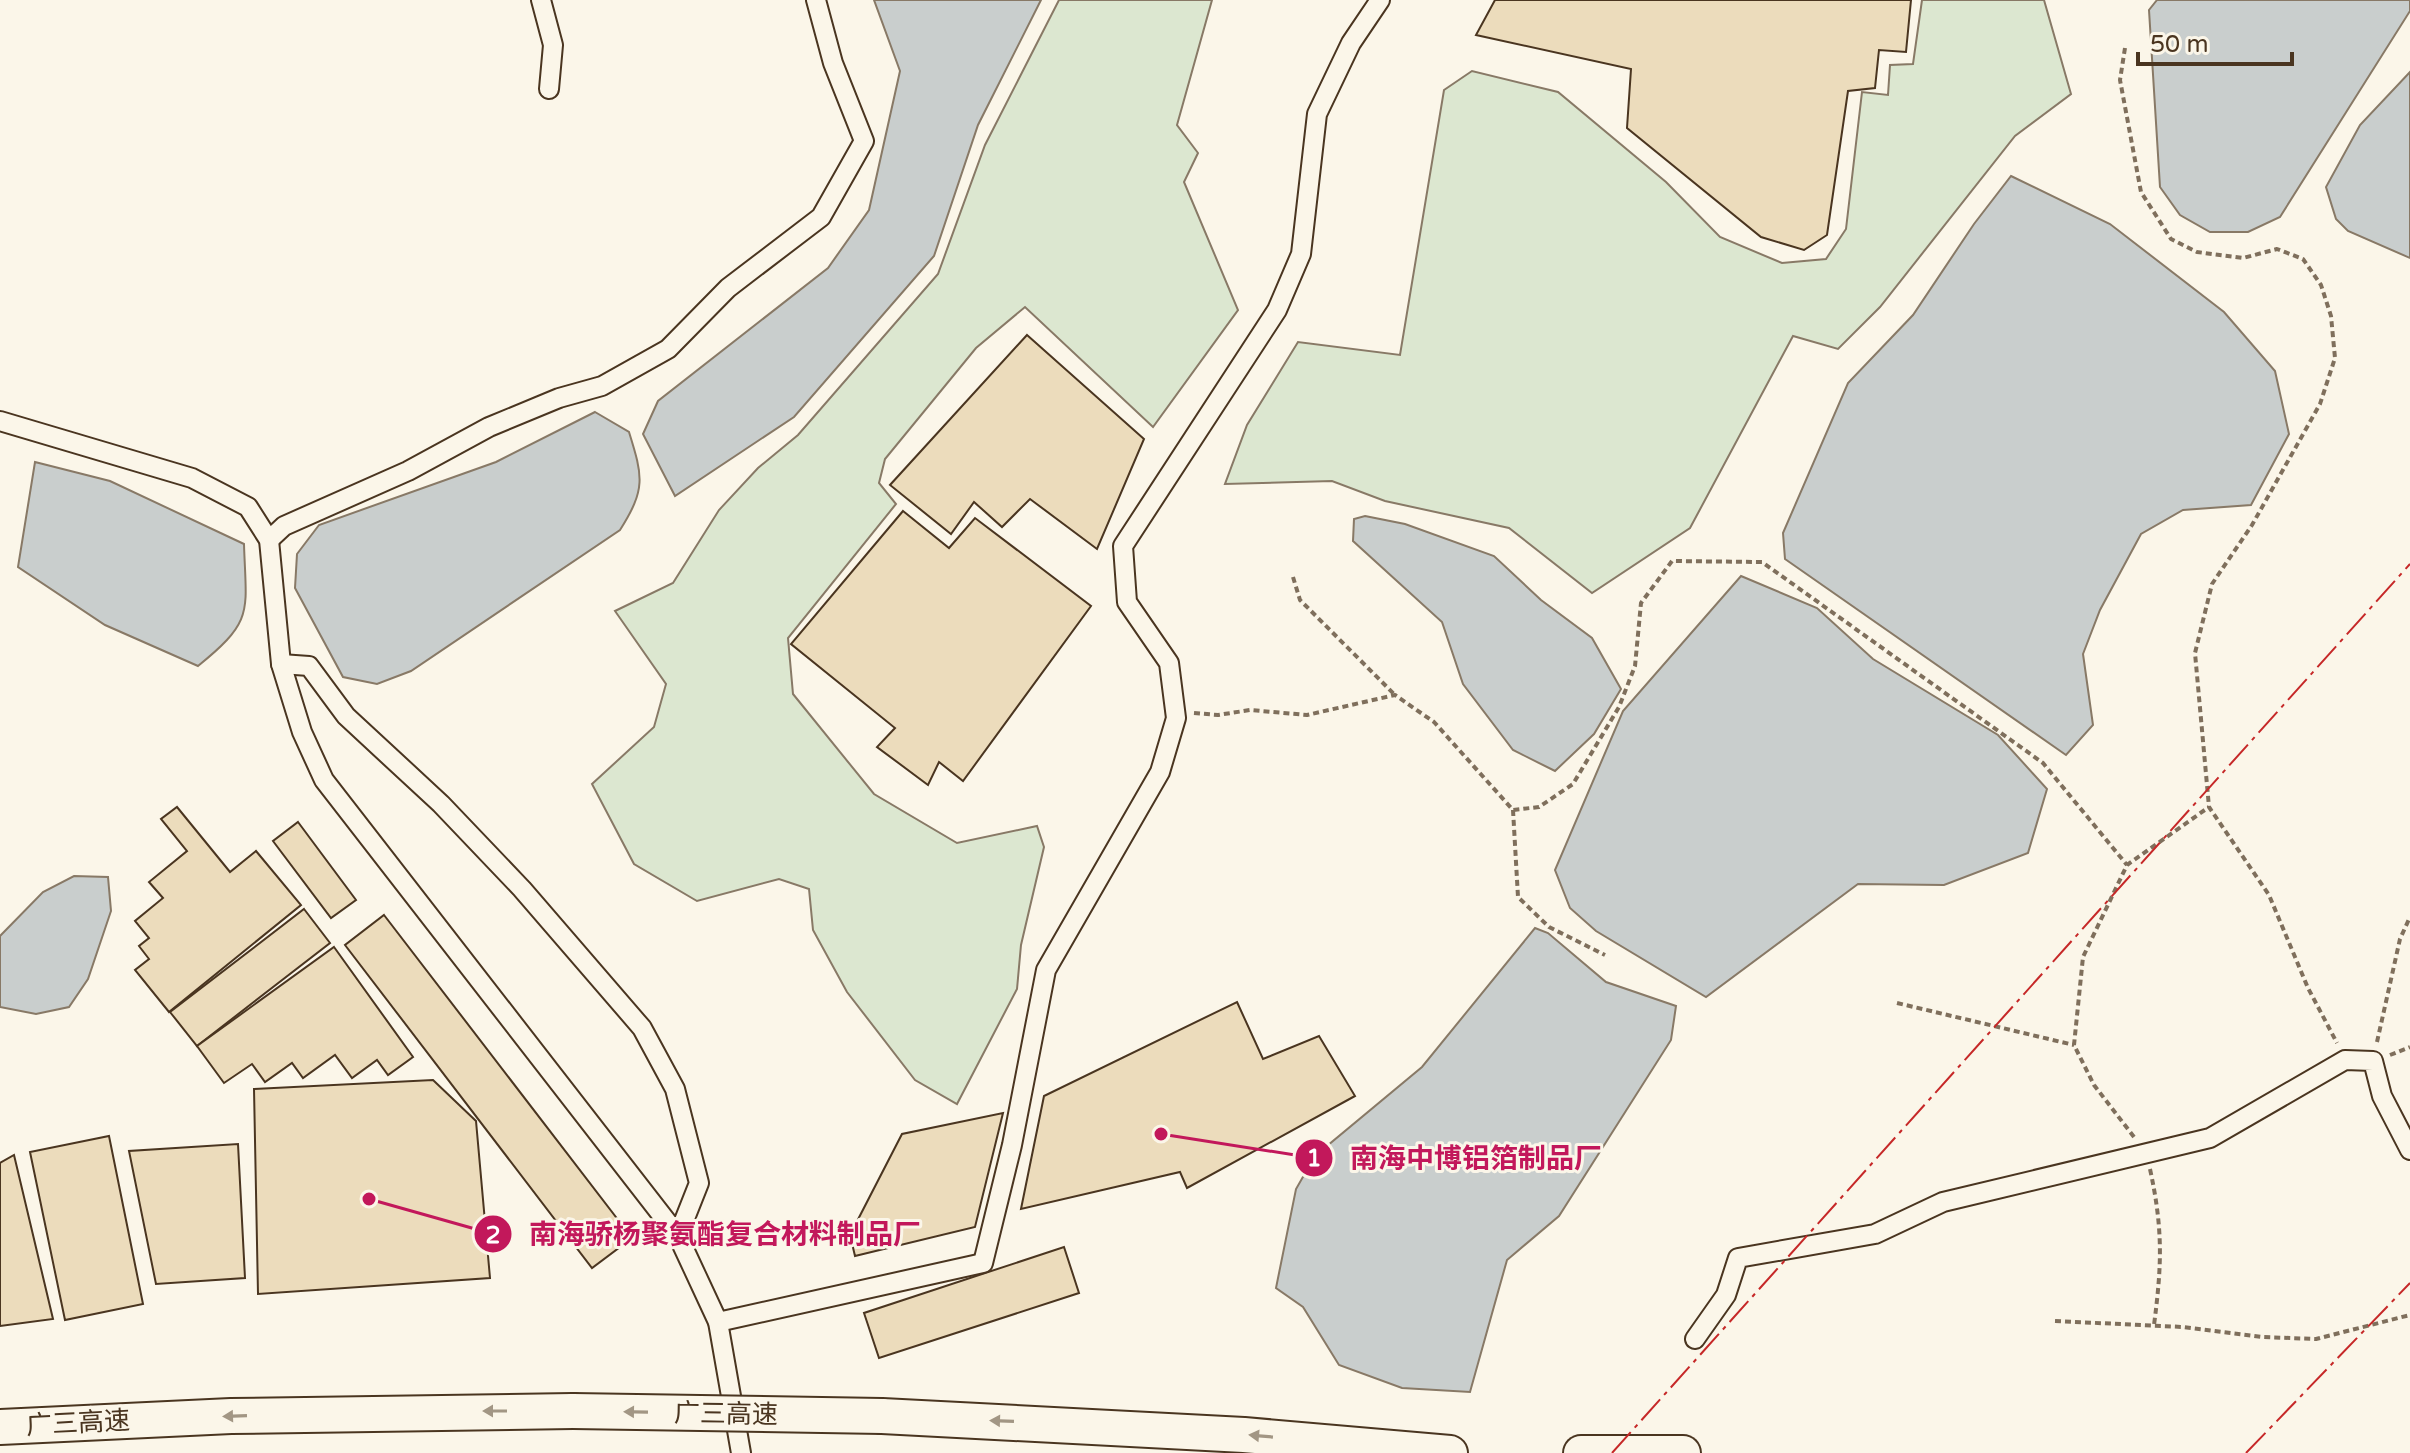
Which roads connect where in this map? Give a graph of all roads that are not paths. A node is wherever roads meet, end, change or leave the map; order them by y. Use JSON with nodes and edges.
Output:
{"nodes":[{"id":1,"x":541,"y":0,"type":"edge"},
{"id":2,"x":816,"y":0,"type":"edge"},
{"id":3,"x":1380,"y":0,"type":"edge"},
{"id":4,"x":549,"y":89,"type":"dead end"},
{"id":5,"x":0,"y":421,"type":"edge"},
{"id":6,"x":269,"y":540,"type":"junction"},
{"id":7,"x":281,"y":664,"type":"junction"},
{"id":8,"x":2410,"y":1150,"type":"edge"},
{"id":9,"x":678,"y":1236,"type":"junction"},
{"id":10,"x":718,"y":1322,"type":"junction"},
{"id":11,"x":1695,"y":1339,"type":"dead end"},
{"id":12,"x":0,"y":1427,"type":"edge"},
{"id":13,"x":741,"y":1453,"type":"edge"},
{"id":14,"x":1450,"y":1453,"type":"edge"},
{"id":15,"x":1581,"y":1453,"type":"edge"},
{"id":16,"x":1683,"y":1453,"type":"edge"}],
"edges":[{"from":1,"to":4,"type":"street"},
{"from":2,"to":6,"type":"street"},
{"from":3,"to":10,"type":"street"},
{"from":5,"to":6,"type":"street"},
{"from":6,"to":7,"type":"street"},
{"from":7,"to":9,"type":"street"},
{"from":7,"to":9,"type":"street"},
{"from":8,"to":11,"type":"street"},
{"from":9,"to":10,"type":"street"},
{"from":10,"to":13,"type":"street"},
{"from":14,"to":12,"type":"highway","name":"广三高速","one_way":true,"bridge":true},
{"from":15,"to":16,"type":"highway"}]}
